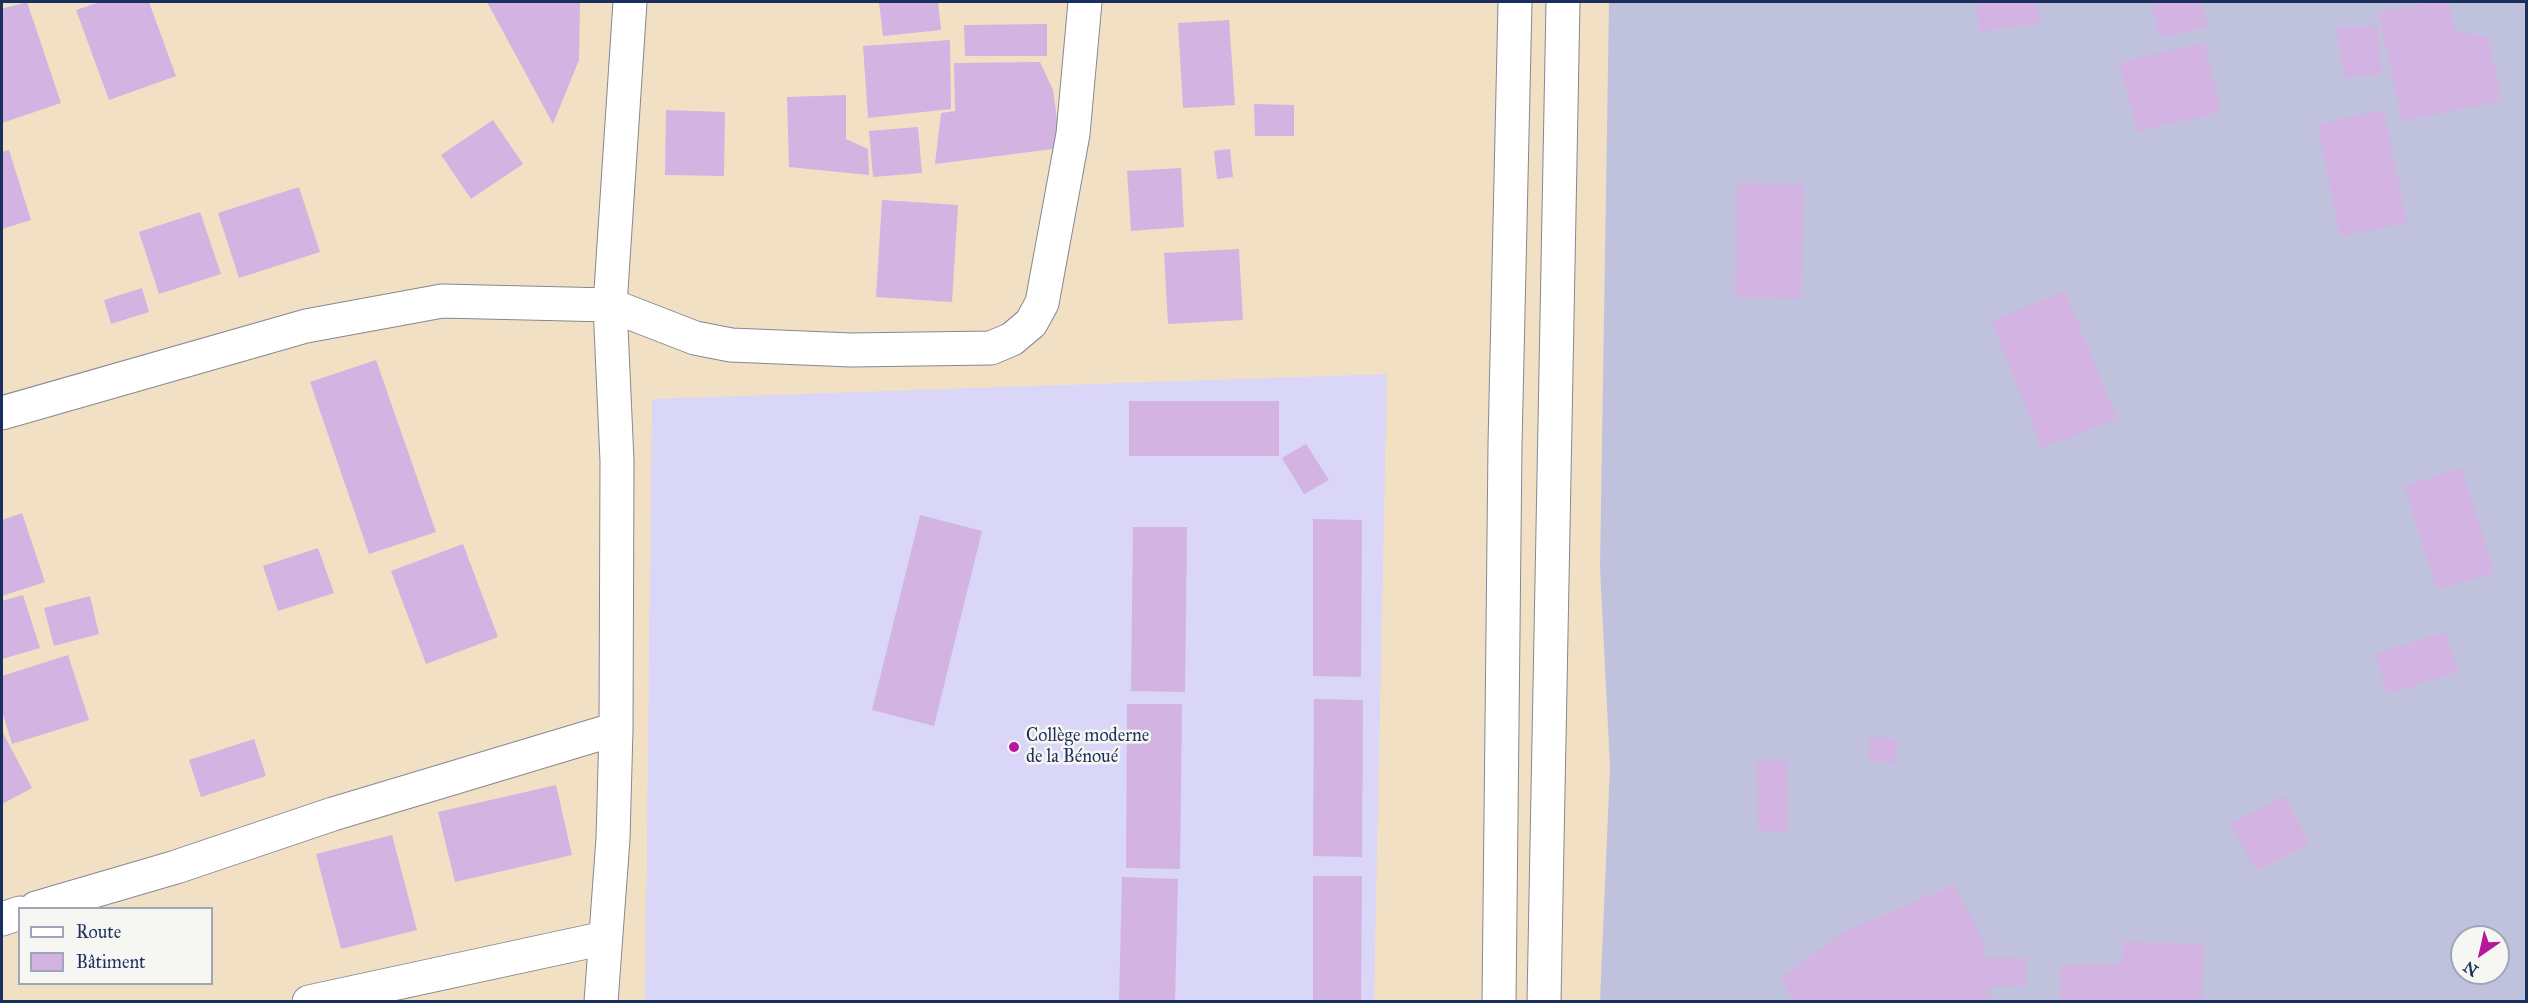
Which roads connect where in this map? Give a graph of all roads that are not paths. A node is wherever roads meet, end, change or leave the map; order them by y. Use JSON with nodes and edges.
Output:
{"nodes":[{"id":1,"x":630,"y":2,"type":"edge"},
{"id":2,"x":1085,"y":2,"type":"edge"},
{"id":3,"x":1515,"y":2,"type":"edge"},
{"id":4,"x":1563,"y":2,"type":"edge"},
{"id":5,"x":610,"y":305,"type":"junction"},
{"id":6,"x":2,"y":413,"type":"edge"},
{"id":7,"x":615,"y":729,"type":"junction"},
{"id":8,"x":43,"y":907,"type":"edge"},
{"id":9,"x":18,"y":914,"type":"edge"},
{"id":10,"x":2,"y":919,"type":"edge"},
{"id":11,"x":605,"y":938,"type":"junction"},
{"id":12,"x":309,"y":1002,"type":"edge"},
{"id":13,"x":601,"y":1002,"type":"edge"},
{"id":14,"x":1499,"y":1002,"type":"edge"},
{"id":15,"x":1544,"y":1002,"type":"edge"}],
"edges":[{"from":1,"to":5,"type":"street"},
{"from":2,"to":5,"type":"street"},
{"from":3,"to":14,"type":"street"},
{"from":4,"to":15,"type":"street"},
{"from":5,"to":6,"type":"street"},
{"from":5,"to":7,"type":"street"},
{"from":7,"to":8,"type":"street"},
{"from":7,"to":11,"type":"street"},
{"from":9,"to":10,"type":"street"},
{"from":11,"to":12,"type":"street"},
{"from":11,"to":13,"type":"street"}]}
